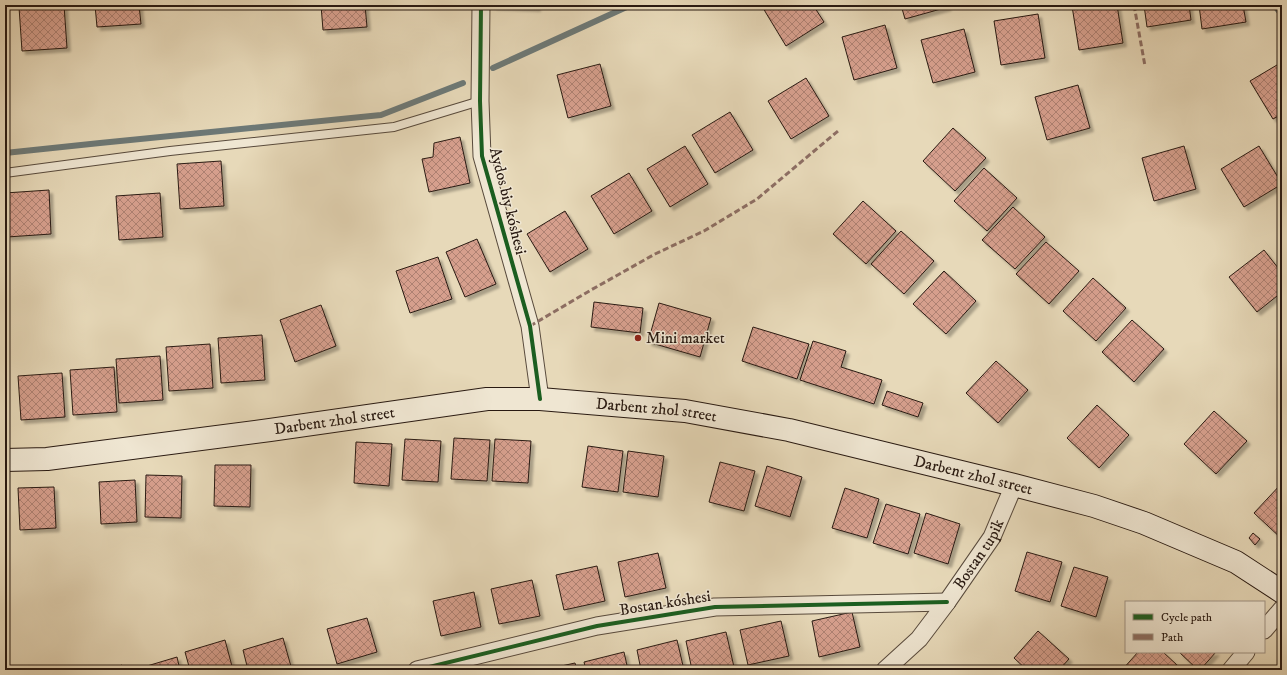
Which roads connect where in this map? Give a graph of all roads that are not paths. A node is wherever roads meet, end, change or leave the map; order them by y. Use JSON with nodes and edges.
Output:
{"nodes":[{"id":1,"x":482,"y":5,"type":"edge"},
{"id":2,"x":480,"y":101,"type":"junction"},
{"id":3,"x":5,"y":173,"type":"edge"},
{"id":4,"x":540,"y":399,"type":"junction"},
{"id":5,"x":5,"y":460,"type":"edge"},
{"id":6,"x":1014,"y":484,"type":"junction"},
{"id":7,"x":1282,"y":592,"type":"edge"},
{"id":8,"x":947,"y":602,"type":"junction"},
{"id":9,"x":1282,"y":609,"type":"edge"},
{"id":10,"x":1265,"y":629,"type":"edge"},
{"id":11,"x":1245,"y":653,"type":"edge"},
{"id":12,"x":417,"y":670,"type":"edge"},
{"id":13,"x":885,"y":670,"type":"edge"},
{"id":14,"x":1231,"y":670,"type":"edge"}],
"edges":[{"from":1,"to":2,"type":"street","name":"Aydos biy kóshesi"},
{"from":2,"to":3,"type":"lane"},
{"from":2,"to":4,"type":"street","name":"Aydos biy kóshesi"},
{"from":4,"to":5,"type":"main road","name":"Darbent zhol street"},
{"from":4,"to":6,"type":"main road","name":"Darbent zhol street"},
{"from":6,"to":7,"type":"main road","name":"Darbent zhol street"},
{"from":6,"to":8,"type":"street","name":"Bostan tupik"},
{"from":8,"to":12,"type":"street","name":"Bostan kóshesi"},
{"from":8,"to":13,"type":"street","name":"Bostan tupik"},
{"from":9,"to":10,"type":"street"},
{"from":11,"to":14,"type":"street"}]}
